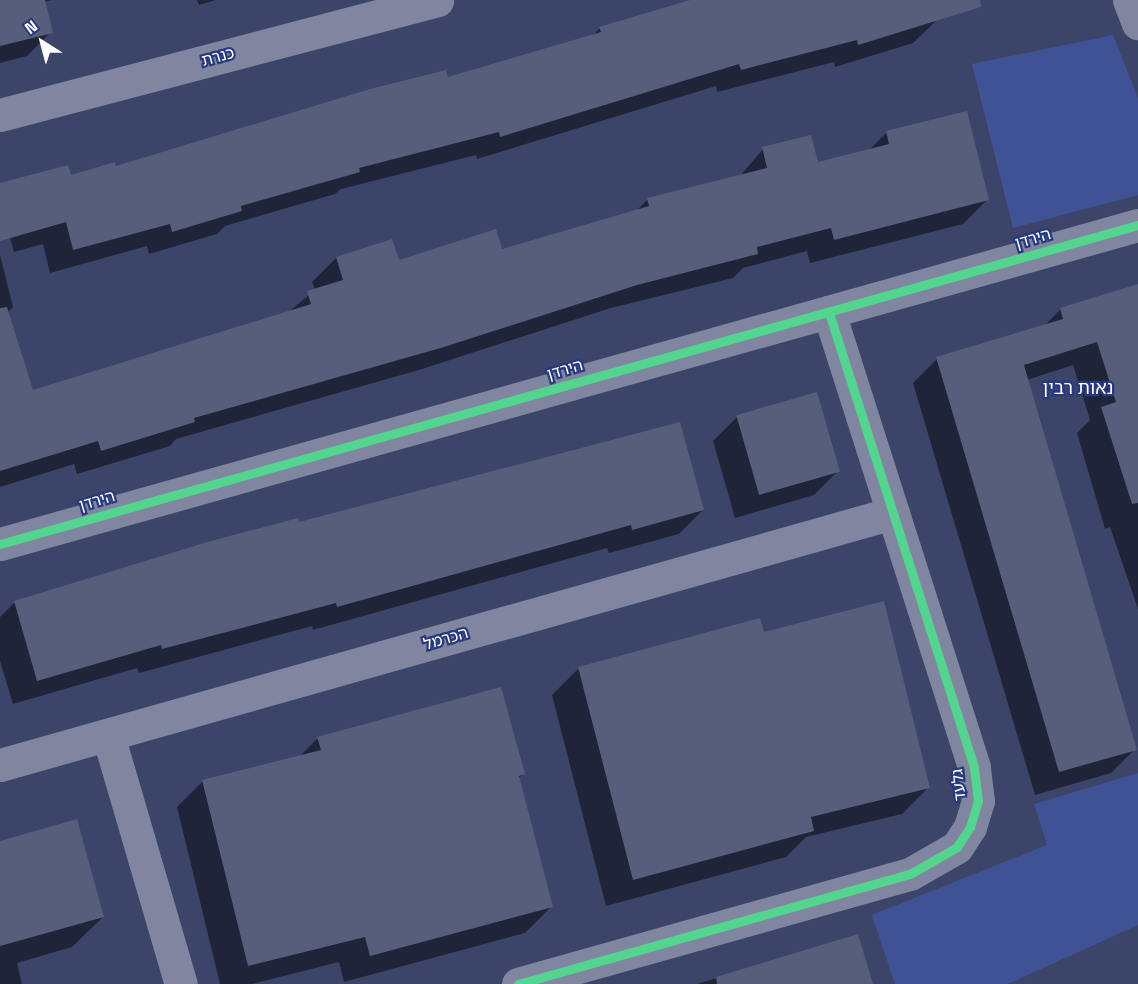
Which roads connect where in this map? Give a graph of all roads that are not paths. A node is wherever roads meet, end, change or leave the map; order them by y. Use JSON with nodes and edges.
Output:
{"nodes":[{"id":1,"x":437,"y":0,"type":"edge"},
{"id":2,"x":1129,"y":0,"type":"edge"},
{"id":3,"x":1138,"y":23,"type":"edge"},
{"id":4,"x":0,"y":115,"type":"edge"},
{"id":5,"x":1138,"y":225,"type":"edge"},
{"id":6,"x":829,"y":312,"type":"junction"},
{"id":7,"x":893,"y":513,"type":"junction"},
{"id":8,"x":0,"y":544,"type":"edge"},
{"id":9,"x":108,"y":735,"type":"junction"},
{"id":10,"x":0,"y":765,"type":"edge"},
{"id":11,"x":181,"y":984,"type":"edge"},
{"id":12,"x":518,"y":984,"type":"edge"}],
"edges":[{"from":1,"to":4,"type":"street","name":"כנרת"},
{"from":2,"to":3,"type":"street"},
{"from":5,"to":6,"type":"street","name":"הירדן"},
{"from":6,"to":7,"type":"street","name":"גלעד"},
{"from":6,"to":8,"type":"street","name":"הירדן"},
{"from":7,"to":9,"type":"street","name":"הכרמל"},
{"from":7,"to":12,"type":"street","name":"גלעד"},
{"from":9,"to":10,"type":"street","name":"הכרמל"},
{"from":9,"to":11,"type":"street"}]}
